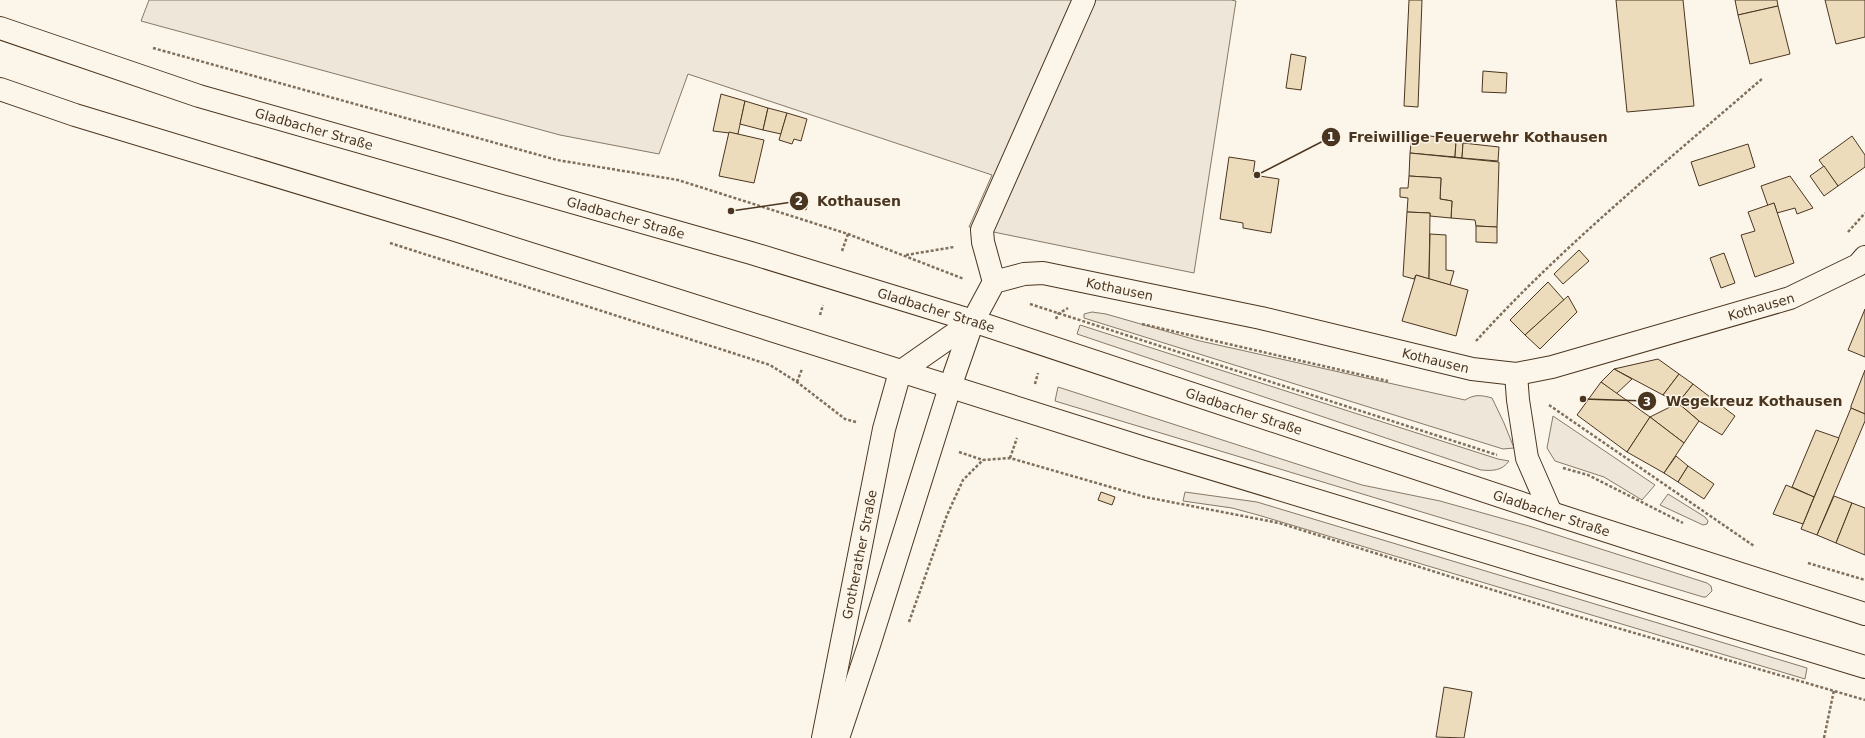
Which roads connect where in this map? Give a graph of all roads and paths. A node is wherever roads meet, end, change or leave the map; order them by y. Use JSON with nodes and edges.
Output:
{"nodes":[{"id":1,"x":1084,"y":0,"type":"edge"},
{"id":2,"x":0,"y":28,"type":"edge"},
{"id":3,"x":152,"y":47,"type":"dead end"},
{"id":4,"x":1763,"y":78,"type":"dead end"},
{"id":5,"x":0,"y":89,"type":"edge"},
{"id":6,"x":1865,"y":212,"type":"edge"},
{"id":7,"x":848,"y":234,"type":"junction"},
{"id":8,"x":1844,"y":236,"type":"dead end"},
{"id":9,"x":383,"y":240,"type":"dead end"},
{"id":10,"x":983,"y":242,"type":"junction"},
{"id":11,"x":905,"y":256,"type":"junction"},
{"id":12,"x":1865,"y":257,"type":"edge"},
{"id":13,"x":832,"y":278,"type":"junction"},
{"id":14,"x":992,"y":286,"type":"junction"},
{"id":15,"x":1072,"y":305,"type":"dead end"},
{"id":16,"x":973,"y":321,"type":"junction"},
{"id":17,"x":1139,"y":323,"type":"dead end"},
{"id":18,"x":810,"y":343,"type":"junction"},
{"id":19,"x":1454,"y":364,"type":"junction"},
{"id":20,"x":900,"y":372,"type":"junction"},
{"id":21,"x":1516,"y":374,"type":"junction"},
{"id":22,"x":1392,"y":381,"type":"dead end"},
{"id":23,"x":797,"y":382,"type":"junction"},
{"id":24,"x":950,"y":387,"type":"junction"},
{"id":25,"x":1518,"y":400,"type":"junction"},
{"id":26,"x":884,"y":429,"type":"junction"},
{"id":27,"x":1527,"y":458,"type":"junction"},
{"id":28,"x":1551,"y":513,"type":"junction"},
{"id":29,"x":1687,"y":526,"type":"dead end"},
{"id":30,"x":1740,"y":543,"type":"dead end"},
{"id":31,"x":1865,"y":614,"type":"edge"},
{"id":32,"x":907,"y":627,"type":"dead end"},
{"id":33,"x":1865,"y":667,"type":"edge"},
{"id":34,"x":1834,"y":691,"type":"junction"},
{"id":35,"x":1865,"y":700,"type":"edge"},
{"id":36,"x":823,"y":738,"type":"edge"},
{"id":37,"x":838,"y":738,"type":"edge"},
{"id":38,"x":1824,"y":738,"type":"edge"}],
"edges":[{"from":1,"to":10,"type":"main road"},
{"from":2,"to":13,"type":"main road","name":"Gladbacher Straße"},
{"from":3,"to":7,"type":"path"},
{"from":4,"to":19,"type":"path"},
{"from":5,"to":18,"type":"main road"},
{"from":6,"to":8,"type":"path"},
{"from":7,"to":11,"type":"path"},
{"from":7,"to":13,"type":"path"},
{"from":9,"to":23,"type":"path"},
{"from":10,"to":11,"type":"path"},
{"from":10,"to":14,"type":"main road"},
{"from":11,"to":14,"type":"path"},
{"from":12,"to":21,"type":"main road","name":"Kothausen"},
{"from":13,"to":16,"type":"main road","name":"Gladbacher Straße"},
{"from":13,"to":18,"type":"path"},
{"from":14,"to":16,"type":"main road"},
{"from":14,"to":19,"type":"main road","name":"Kothausen"},
{"from":15,"to":27,"type":"path"},
{"from":16,"to":20,"type":"main road"},
{"from":16,"to":24,"type":"main road"},
{"from":16,"to":28,"type":"main road","name":"Gladbacher Straße"},
{"from":17,"to":22,"type":"path"},
{"from":18,"to":20,"type":"main road"},
{"from":18,"to":23,"type":"path"},
{"from":19,"to":21,"type":"main road","name":"Kothausen"},
{"from":20,"to":24,"type":"main road"},
{"from":20,"to":26,"type":"main road","name":"Grotherather Straße"},
{"from":21,"to":25,"type":"main road"},
{"from":23,"to":26,"type":"path"},
{"from":24,"to":33,"type":"main road"},
{"from":24,"to":37,"type":"main road"},
{"from":25,"to":27,"type":"main road"},
{"from":25,"to":30,"type":"path"},
{"from":26,"to":36,"type":"main road","name":"Grotherather Straße"},
{"from":27,"to":28,"type":"main road"},
{"from":27,"to":29,"type":"path"},
{"from":28,"to":31,"type":"main road","name":"Gladbacher Straße"},
{"from":32,"to":34,"type":"path"},
{"from":34,"to":35,"type":"path"},
{"from":34,"to":38,"type":"path"}]}
